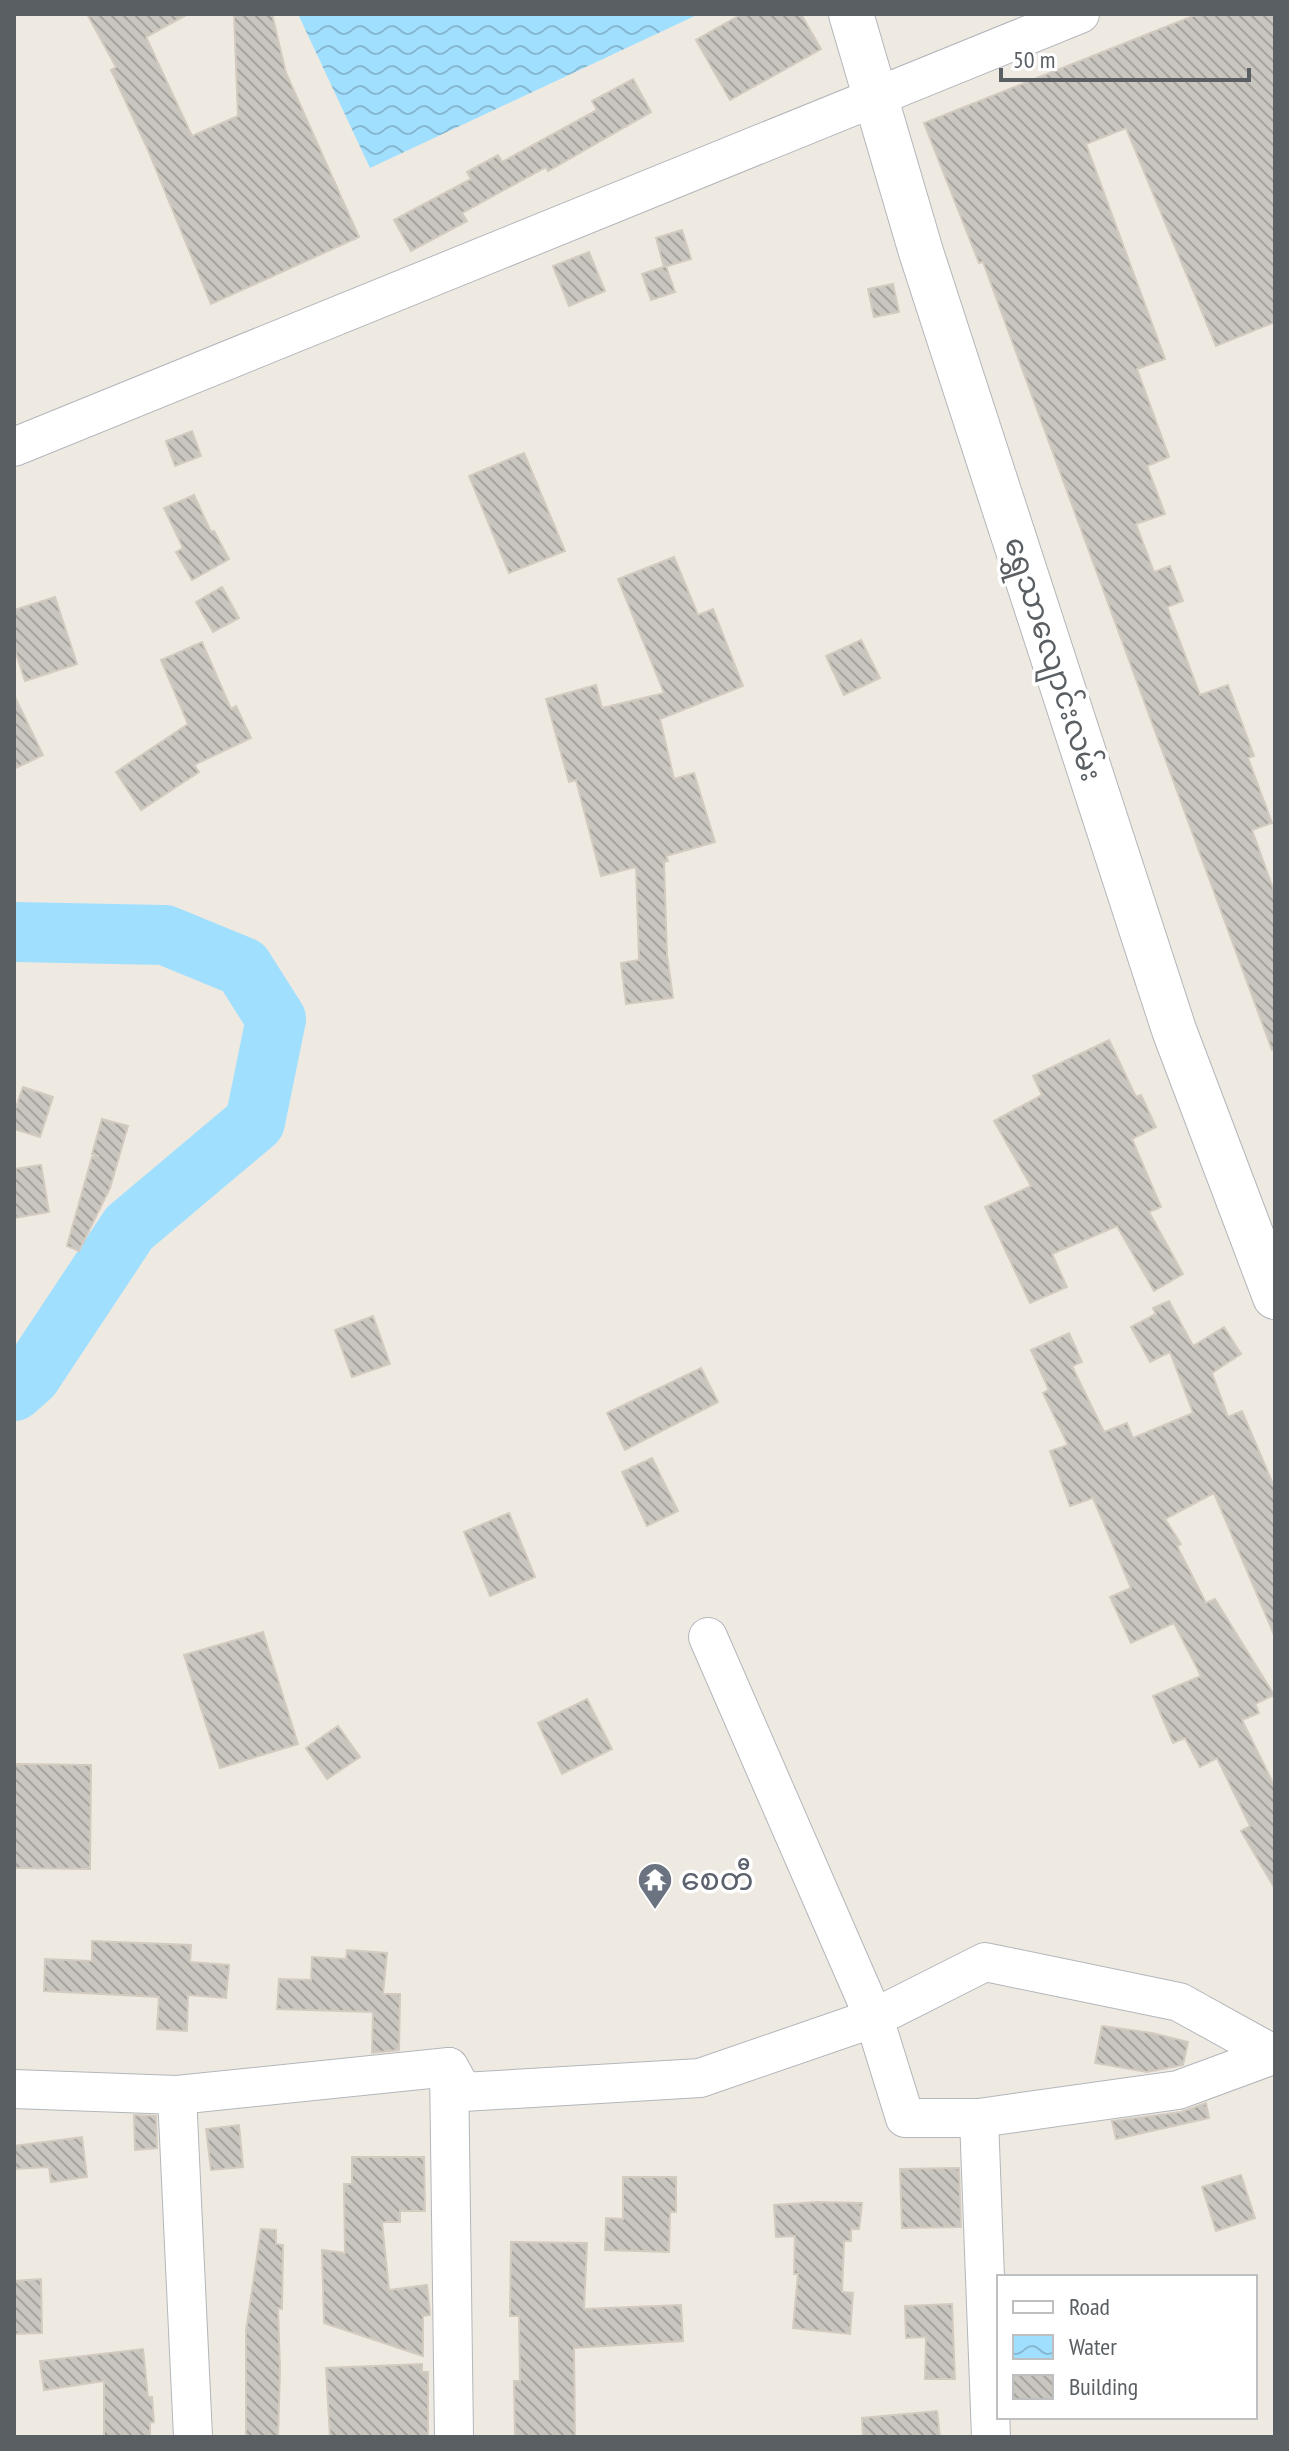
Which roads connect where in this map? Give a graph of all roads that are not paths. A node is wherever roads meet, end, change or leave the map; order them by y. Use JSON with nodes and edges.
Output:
{"nodes":[{"id":1,"x":851,"y":14,"type":"edge"},
{"id":2,"x":1080,"y":14,"type":"edge"},
{"id":3,"x":876,"y":99,"type":"junction"},
{"id":4,"x":14,"y":447,"type":"edge"},
{"id":5,"x":1275,"y":1297,"type":"edge"},
{"id":6,"x":708,"y":1637,"type":"dead end"},
{"id":7,"x":874,"y":2018,"type":"junction"},
{"id":8,"x":1274,"y":2055,"type":"edge"},
{"id":9,"x":449,"y":2067,"type":"junction"},
{"id":10,"x":14,"y":2089,"type":"edge"},
{"id":11,"x":177,"y":2095,"type":"junction"},
{"id":12,"x":979,"y":2118,"type":"junction"},
{"id":13,"x":193,"y":2437,"type":"edge"},
{"id":14,"x":454,"y":2437,"type":"edge"},
{"id":15,"x":991,"y":2437,"type":"edge"}],
"edges":[{"from":1,"to":3,"type":"street","name":"ရွှေသာလျောင်းလမ်း"},
{"from":2,"to":3,"type":"street"},
{"from":3,"to":4,"type":"street"},
{"from":3,"to":5,"type":"street","name":"ရွှေသာလျောင်းလမ်း"},
{"from":6,"to":7,"type":"street"},
{"from":7,"to":8,"type":"street"},
{"from":7,"to":9,"type":"street"},
{"from":7,"to":12,"type":"street"},
{"from":8,"to":12,"type":"street"},
{"from":9,"to":11,"type":"street"},
{"from":9,"to":14,"type":"street"},
{"from":10,"to":11,"type":"street"},
{"from":11,"to":13,"type":"street"},
{"from":12,"to":15,"type":"street"}]}
